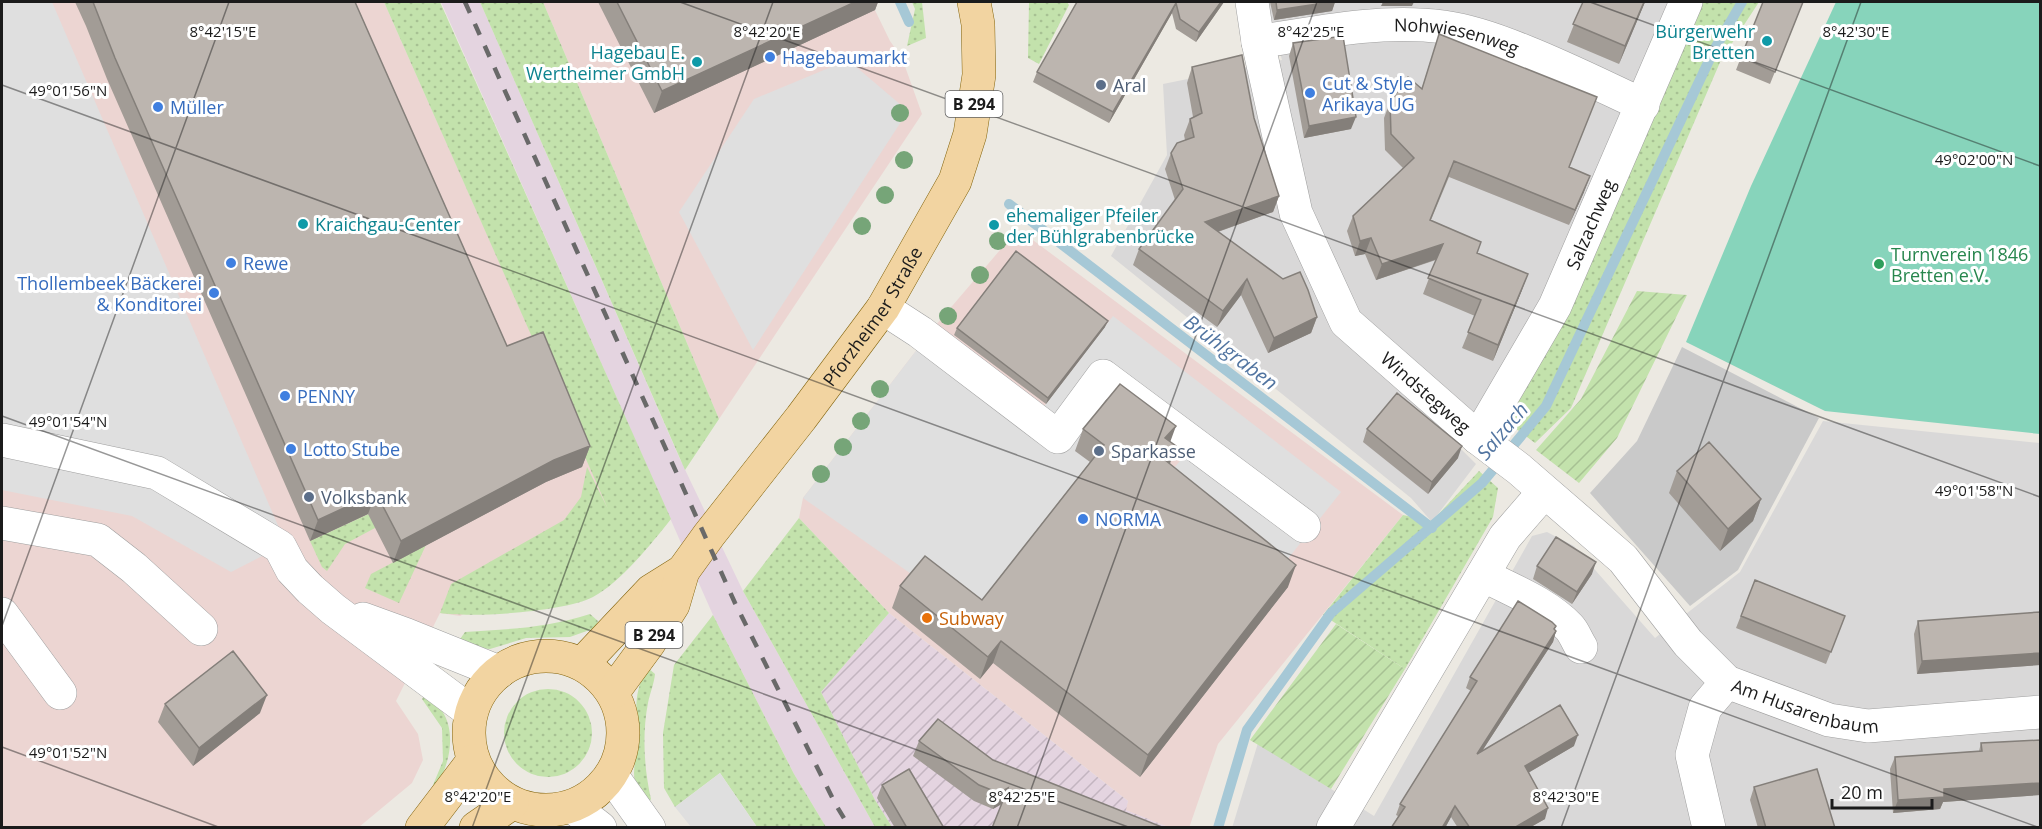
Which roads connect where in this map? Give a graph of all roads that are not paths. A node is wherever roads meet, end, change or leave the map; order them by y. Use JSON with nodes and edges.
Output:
{"nodes":[{"id":1,"x":1252,"y":2,"type":"edge"},
{"id":2,"x":1686,"y":2,"type":"edge"},
{"id":3,"x":978,"y":9,"type":"edge"},
{"id":4,"x":1257,"y":42,"type":"junction"},
{"id":5,"x":1643,"y":105,"type":"junction"},
{"id":6,"x":883,"y":308,"type":"junction"},
{"id":7,"x":1482,"y":441,"type":"junction"},
{"id":8,"x":2,"y":442,"type":"edge"},
{"id":9,"x":1544,"y":492,"type":"junction"},
{"id":10,"x":2,"y":523,"type":"edge"},
{"id":11,"x":1304,"y":526,"type":"dead end"},
{"id":12,"x":684,"y":571,"type":"junction"},
{"id":13,"x":1483,"y":575,"type":"junction"},
{"id":14,"x":333,"y":609,"type":"junction"},
{"id":15,"x":2,"y":614,"type":"edge"},
{"id":16,"x":201,"y":629,"type":"dead end"},
{"id":17,"x":1581,"y":647,"type":"dead end"},
{"id":18,"x":582,"y":664,"type":"junction"},
{"id":19,"x":499,"y":672,"type":"junction"},
{"id":20,"x":1727,"y":681,"type":"junction"},
{"id":21,"x":613,"y":692,"type":"junction"},
{"id":22,"x":60,"y":693,"type":"dead end"},
{"id":23,"x":471,"y":712,"type":"junction"},
{"id":24,"x":2040,"y":712,"type":"edge"},
{"id":25,"x":473,"y":761,"type":"junction"},
{"id":26,"x":612,"y":776,"type":"junction"},
{"id":27,"x":512,"y":803,"type":"junction"},
{"id":28,"x":573,"y":807,"type":"junction"},
{"id":29,"x":422,"y":828,"type":"edge"},
{"id":30,"x":476,"y":828,"type":"edge"},
{"id":31,"x":600,"y":828,"type":"edge"},
{"id":32,"x":649,"y":828,"type":"edge"},
{"id":33,"x":1334,"y":828,"type":"edge"},
{"id":34,"x":1709,"y":828,"type":"edge"}],
"edges":[{"from":1,"to":4,"type":"street","name":"Windstegweg"},
{"from":2,"to":5,"type":"street","name":"Salzachweg"},
{"from":3,"to":6,"type":"main road","name":"Pforzheimer Straße","number":"B 294"},
{"from":4,"to":5,"type":"street","name":"Nohwiesenweg"},
{"from":4,"to":7,"type":"street","name":"Windstegweg"},
{"from":5,"to":7,"type":"street","name":"Salzachweg"},
{"from":6,"to":11,"type":"street"},
{"from":6,"to":12,"type":"main road","name":"Pforzheimer Straße","number":"B 294"},
{"from":7,"to":9,"type":"street","name":"Windstegweg"},
{"from":8,"to":14,"type":"street"},
{"from":9,"to":13,"type":"street"},
{"from":9,"to":20,"type":"street","name":"Am Husarenbaum"},
{"from":10,"to":16,"type":"street"},
{"from":12,"to":18,"type":"main road","name":"Pforzheimer Straße","number":"B 294"},
{"from":12,"to":21,"type":"main road","name":"Pforzheimer Straße","number":"B 294"},
{"from":13,"to":17,"type":"street"},
{"from":13,"to":33,"type":"street"},
{"from":14,"to":19,"type":"street"},
{"from":14,"to":23,"type":"street"},
{"from":15,"to":22,"type":"street"},
{"from":18,"to":19,"type":"main road"},
{"from":18,"to":21,"type":"main road"},
{"from":19,"to":23,"type":"main road"},
{"from":20,"to":24,"type":"street","name":"Am Husarenbaum"},
{"from":20,"to":34,"type":"street"},
{"from":21,"to":26,"type":"main road"},
{"from":23,"to":25,"type":"main road"},
{"from":25,"to":27,"type":"main road"},
{"from":25,"to":29,"type":"main road"},
{"from":26,"to":28,"type":"main road"},
{"from":26,"to":32,"type":"street"},
{"from":27,"to":28,"type":"main road"},
{"from":27,"to":30,"type":"main road"},
{"from":28,"to":31,"type":"street"}]}
